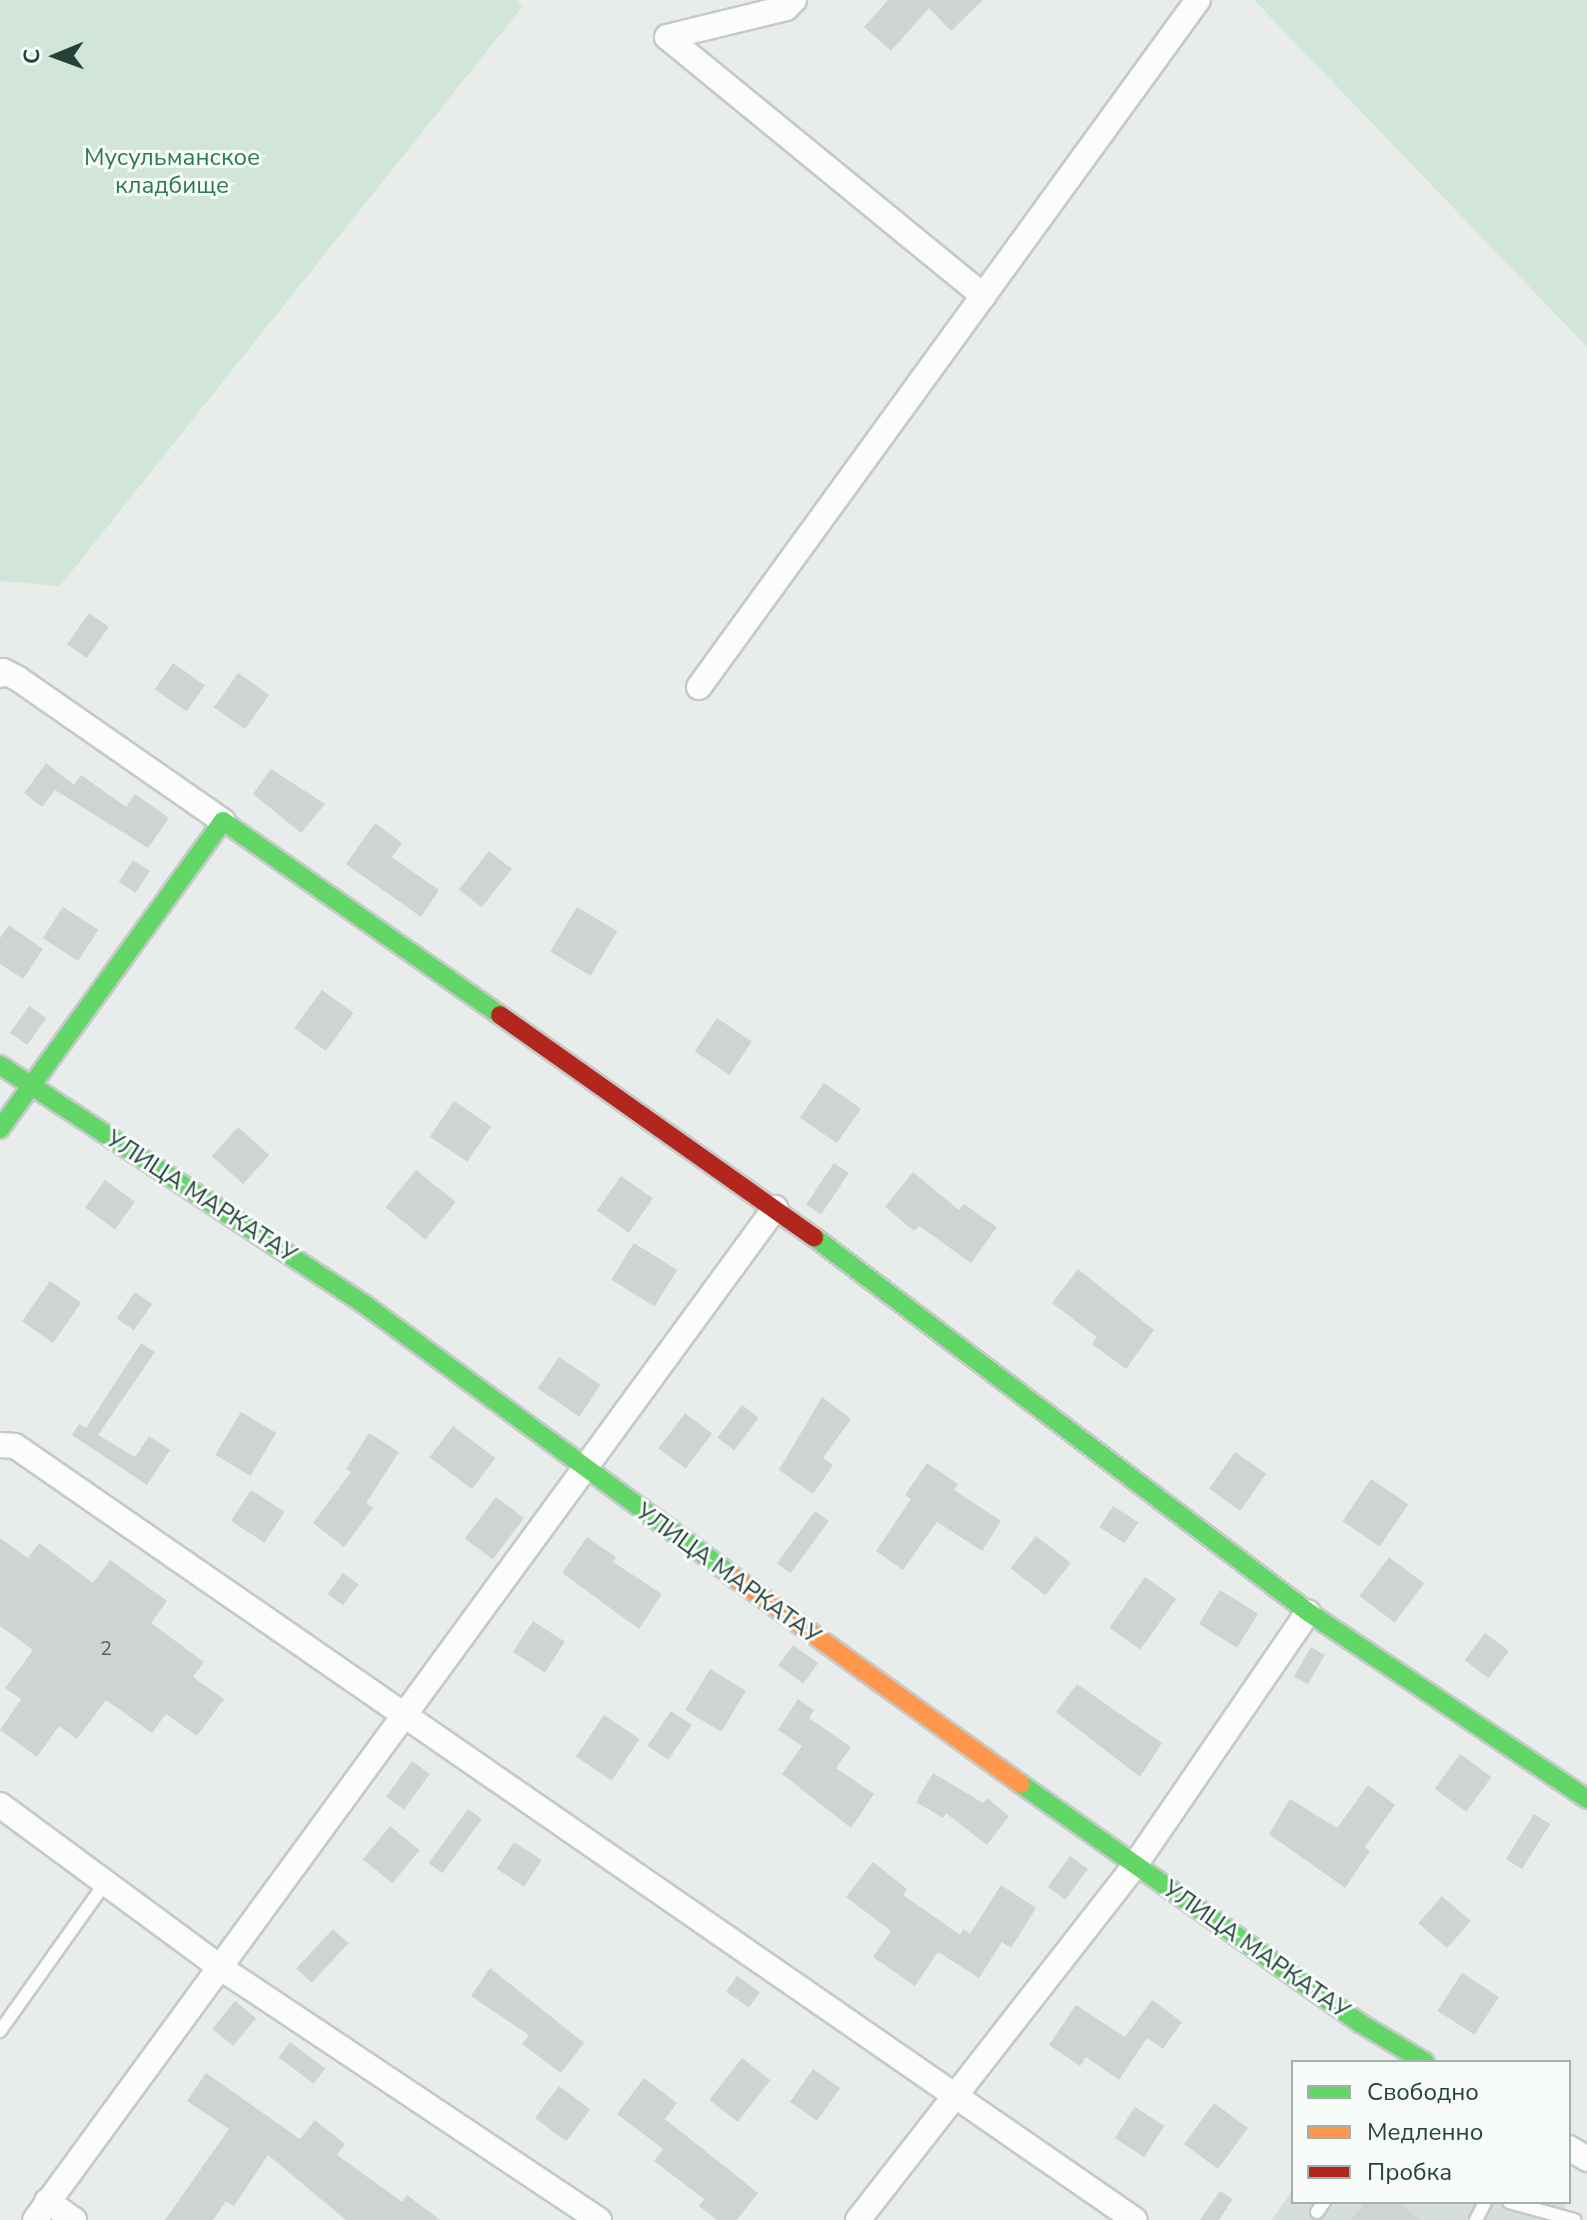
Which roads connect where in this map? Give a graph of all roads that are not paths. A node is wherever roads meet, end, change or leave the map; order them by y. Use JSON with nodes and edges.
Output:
{"nodes":[{"id":1,"x":794,"y":0,"type":"edge"},
{"id":2,"x":1198,"y":0,"type":"edge"},
{"id":3,"x":983,"y":296,"type":"junction"},
{"id":4,"x":0,"y":675,"type":"edge"},
{"id":5,"x":699,"y":687,"type":"dead end"},
{"id":6,"x":223,"y":821,"type":"junction"},
{"id":7,"x":0,"y":1065,"type":"edge"},
{"id":8,"x":32,"y":1086,"type":"junction"},
{"id":9,"x":0,"y":1129,"type":"edge"},
{"id":10,"x":775,"y":1208,"type":"junction"},
{"id":11,"x":5,"y":1442,"type":"edge"},
{"id":12,"x":584,"y":1470,"type":"junction"},
{"id":13,"x":1308,"y":1612,"type":"junction"},
{"id":14,"x":406,"y":1716,"type":"junction"},
{"id":15,"x":1587,"y":1799,"type":"edge"},
{"id":16,"x":0,"y":1805,"type":"edge"},
{"id":17,"x":1135,"y":1865,"type":"junction"},
{"id":18,"x":105,"y":1883,"type":"junction"},
{"id":19,"x":218,"y":1966,"type":"junction"},
{"id":20,"x":0,"y":2031,"type":"edge"},
{"id":21,"x":1422,"y":2060,"type":"edge"},
{"id":22,"x":953,"y":2093,"type":"junction"},
{"id":23,"x":1513,"y":2204,"type":"edge"},
{"id":24,"x":41,"y":2210,"type":"edge"},
{"id":25,"x":1536,"y":2215,"type":"edge"},
{"id":26,"x":74,"y":2220,"type":"edge"},
{"id":27,"x":599,"y":2220,"type":"edge"},
{"id":28,"x":858,"y":2220,"type":"edge"},
{"id":29,"x":1135,"y":2220,"type":"edge"},
{"id":30,"x":1575,"y":2220,"type":"edge"}],
"edges":[{"from":1,"to":3,"type":"street"},
{"from":2,"to":3,"type":"street"},
{"from":3,"to":5,"type":"street"},
{"from":4,"to":6,"type":"street"},
{"from":6,"to":8,"type":"street"},
{"from":6,"to":10,"type":"street"},
{"from":7,"to":8,"type":"street","name":"УЛИЦА МАРКАТАУ"},
{"from":8,"to":9,"type":"street"},
{"from":8,"to":12,"type":"street","name":"УЛИЦА МАРКАТАУ"},
{"from":10,"to":12,"type":"street"},
{"from":10,"to":13,"type":"street"},
{"from":11,"to":14,"type":"street"},
{"from":12,"to":14,"type":"street"},
{"from":12,"to":17,"type":"street","name":"УЛИЦА МАРКАТАУ"},
{"from":13,"to":15,"type":"street"},
{"from":13,"to":17,"type":"street"},
{"from":14,"to":19,"type":"street"},
{"from":14,"to":22,"type":"street"},
{"from":16,"to":18,"type":"street"},
{"from":17,"to":21,"type":"street","name":"УЛИЦА МАРКАТАУ"},
{"from":17,"to":22,"type":"street"},
{"from":18,"to":19,"type":"street"},
{"from":18,"to":20,"type":"lane"},
{"from":19,"to":24,"type":"street"},
{"from":19,"to":27,"type":"street"},
{"from":22,"to":28,"type":"street"},
{"from":22,"to":29,"type":"street"},
{"from":23,"to":25,"type":"lane"},
{"from":24,"to":26,"type":"street"},
{"from":25,"to":30,"type":"lane"}]}
